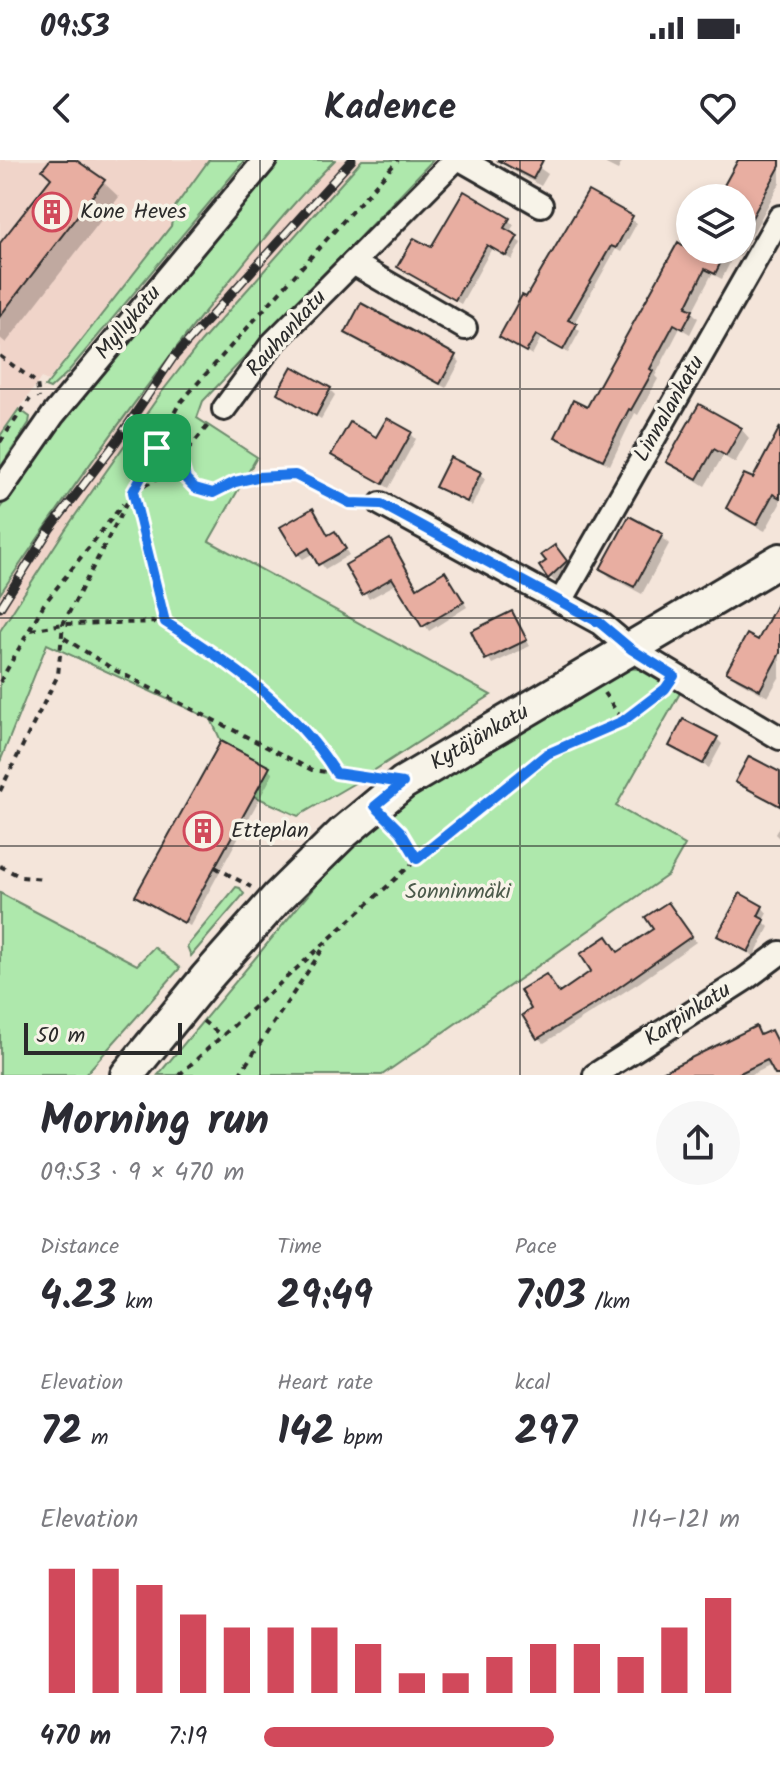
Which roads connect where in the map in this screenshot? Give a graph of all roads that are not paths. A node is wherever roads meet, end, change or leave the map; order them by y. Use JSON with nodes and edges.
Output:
{"nodes":[{"id":1,"x":265,"y":160,"type":"edge"},
{"id":2,"x":455,"y":160,"type":"edge"},
{"id":3,"x":462,"y":160,"type":"edge"},
{"id":4,"x":541,"y":205,"type":"dead end"},
{"id":5,"x":780,"y":217,"type":"edge"},
{"id":6,"x":353,"y":263,"type":"junction"},
{"id":7,"x":465,"y":328,"type":"dead end"},
{"id":8,"x":224,"y":409,"type":"road end"},
{"id":9,"x":0,"y":491,"type":"edge"},
{"id":10,"x":381,"y":504,"type":"road end"},
{"id":11,"x":780,"y":560,"type":"edge"},
{"id":12,"x":561,"y":601,"type":"junction"},
{"id":13,"x":631,"y":649,"type":"junction"},
{"id":14,"x":780,"y":738,"type":"edge"},
{"id":15,"x":780,"y":953,"type":"edge"},
{"id":16,"x":127,"y":1075,"type":"edge"},
{"id":17,"x":595,"y":1075,"type":"edge"}],
"edges":[{"from":1,"to":9,"type":"street","name":"Myllykatu"},
{"from":2,"to":6,"type":"street","name":"Rauhankatu"},
{"from":3,"to":4,"type":"street"},
{"from":5,"to":12,"type":"street","name":"Linnalankatu"},
{"from":6,"to":7,"type":"street"},
{"from":6,"to":8,"type":"street","name":"Rauhankatu"},
{"from":10,"to":12,"type":"street"},
{"from":11,"to":13,"type":"street","name":"Kytäjänkatu"},
{"from":12,"to":13,"type":"street"},
{"from":13,"to":14,"type":"street"},
{"from":13,"to":16,"type":"street","name":"Kytäjänkatu"},
{"from":15,"to":17,"type":"street","name":"Karpinkatu"}]}
